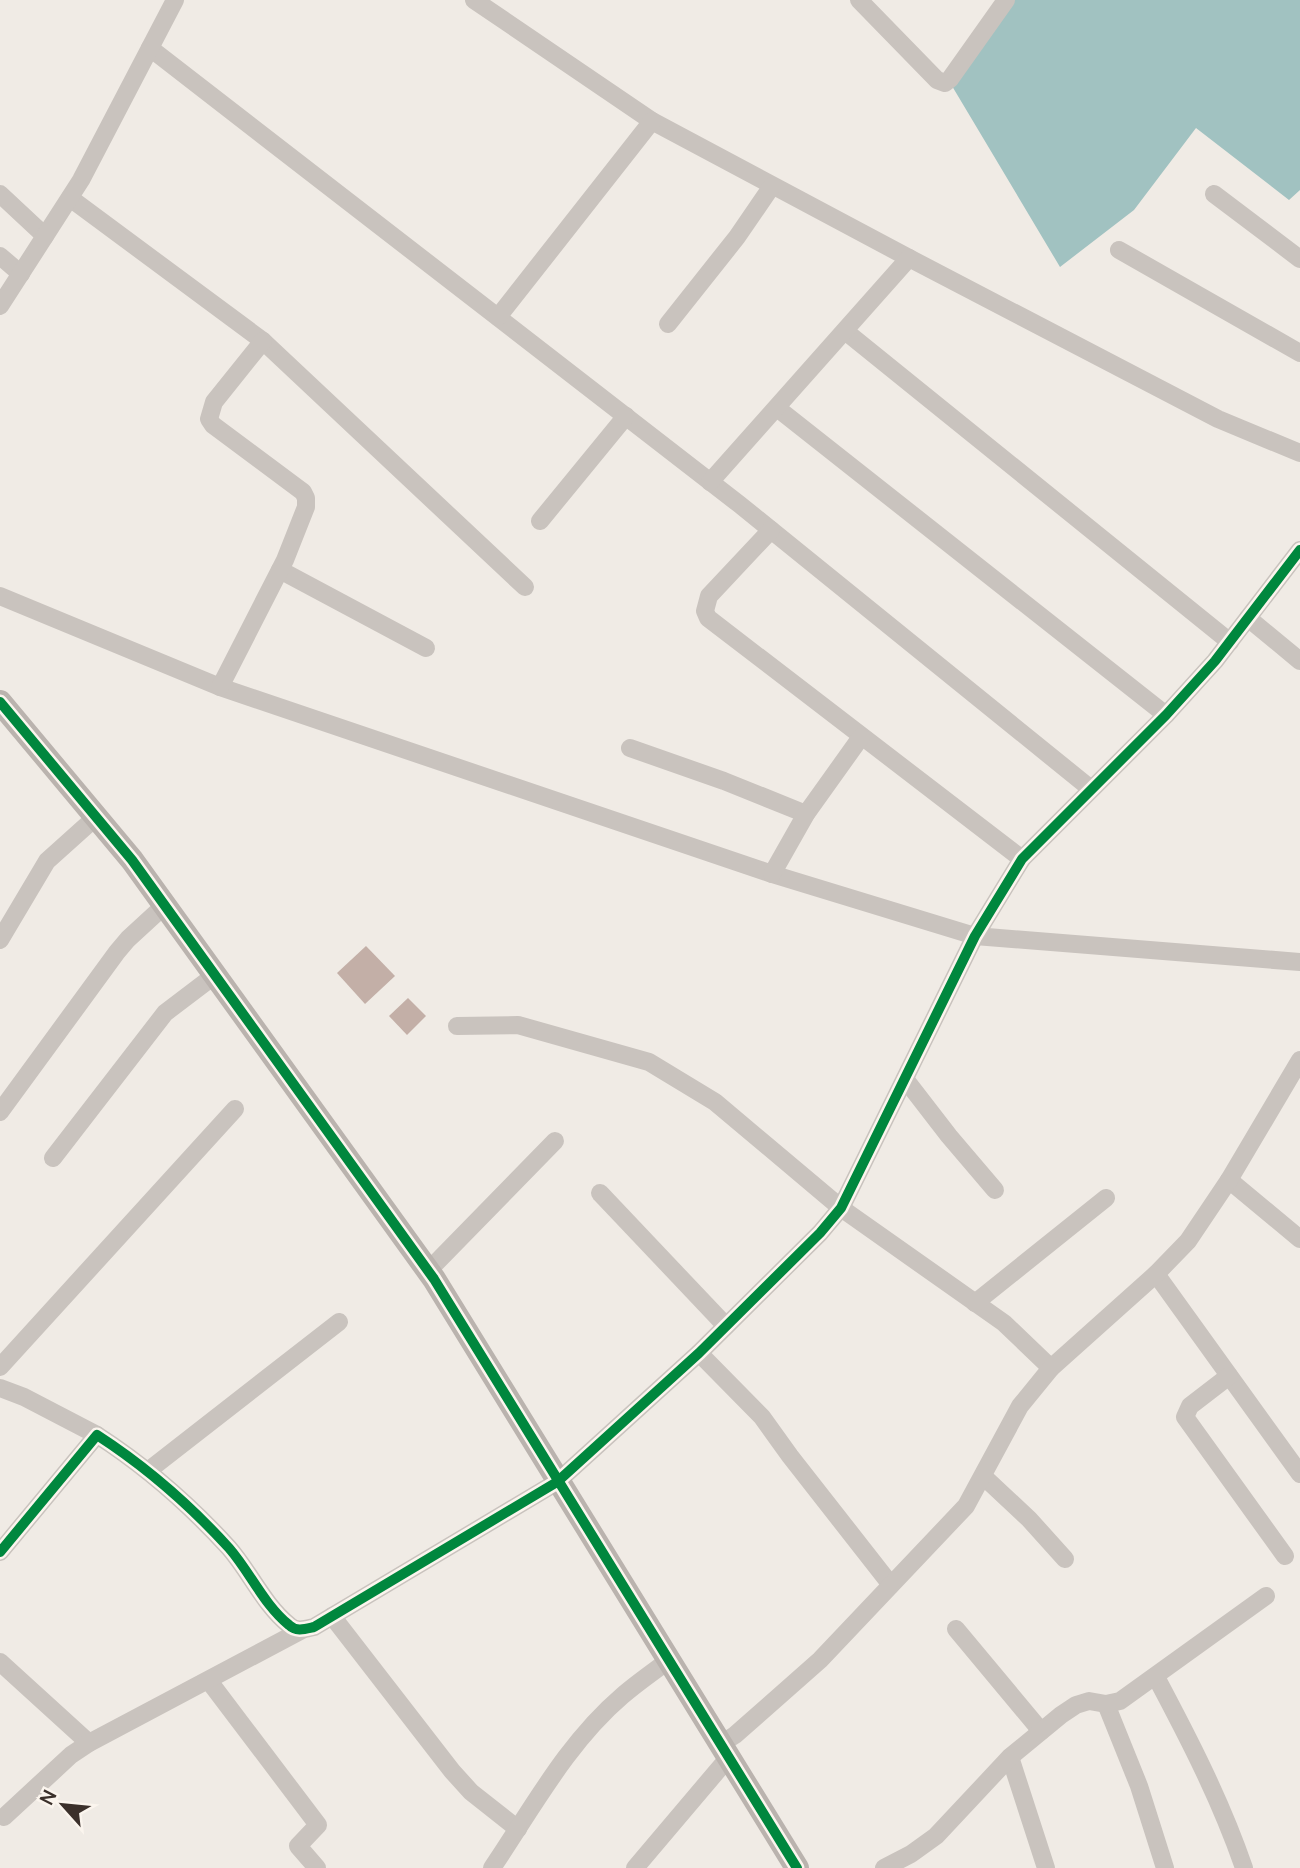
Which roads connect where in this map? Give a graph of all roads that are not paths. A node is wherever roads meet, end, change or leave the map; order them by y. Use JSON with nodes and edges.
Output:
{"nodes":[{"id":1,"x":175,"y":0,"type":"edge"},
{"id":2,"x":474,"y":0,"type":"edge"},
{"id":3,"x":859,"y":0,"type":"edge"},
{"id":4,"x":1006,"y":0,"type":"edge"},
{"id":5,"x":150,"y":48,"type":"junction"},
{"id":6,"x":652,"y":121,"type":"junction"},
{"id":7,"x":772,"y":186,"type":"junction"},
{"id":8,"x":0,"y":194,"type":"edge"},
{"id":9,"x":1214,"y":194,"type":"dead end"},
{"id":10,"x":70,"y":198,"type":"junction"},
{"id":11,"x":45,"y":236,"type":"junction"},
{"id":12,"x":1119,"y":250,"type":"dead end"},
{"id":13,"x":0,"y":256,"type":"edge"},
{"id":14,"x":909,"y":258,"type":"junction"},
{"id":15,"x":1300,"y":260,"type":"edge"},
{"id":16,"x":21,"y":274,"type":"junction"},
{"id":17,"x":0,"y":306,"type":"edge"},
{"id":18,"x":498,"y":317,"type":"junction"},
{"id":19,"x":668,"y":324,"type":"dead end"},
{"id":20,"x":845,"y":331,"type":"junction"},
{"id":21,"x":263,"y":341,"type":"junction"},
{"id":22,"x":1300,"y":353,"type":"edge"},
{"id":23,"x":777,"y":408,"type":"junction"},
{"id":24,"x":626,"y":416,"type":"junction"},
{"id":25,"x":1300,"y":453,"type":"edge"},
{"id":26,"x":710,"y":482,"type":"junction"},
{"id":27,"x":540,"y":521,"type":"dead end"},
{"id":28,"x":771,"y":530,"type":"junction"},
{"id":29,"x":1300,"y":550,"type":"edge"},
{"id":30,"x":280,"y":570,"type":"junction"},
{"id":31,"x":524,"y":587,"type":"dead end"},
{"id":32,"x":0,"y":596,"type":"edge"},
{"id":33,"x":1248,"y":618,"type":"junction"},
{"id":34,"x":1230,"y":642,"type":"junction"},
{"id":35,"x":426,"y":648,"type":"dead end"},
{"id":36,"x":1300,"y":662,"type":"edge"},
{"id":37,"x":220,"y":687,"type":"junction"},
{"id":38,"x":0,"y":702,"type":"edge"},
{"id":39,"x":1166,"y":715,"type":"junction"},
{"id":40,"x":861,"y":737,"type":"junction"},
{"id":41,"x":630,"y":748,"type":"dead end"},
{"id":42,"x":1091,"y":789,"type":"junction"},
{"id":43,"x":806,"y":814,"type":"junction"},
{"id":44,"x":96,"y":817,"type":"junction"},
{"id":45,"x":1022,"y":859,"type":"junction"},
{"id":46,"x":772,"y":874,"type":"junction"},
{"id":47,"x":165,"y":905,"type":"junction"},
{"id":48,"x":975,"y":936,"type":"junction"},
{"id":49,"x":0,"y":940,"type":"edge"},
{"id":50,"x":1300,"y":962,"type":"edge"},
{"id":51,"x":215,"y":975,"type":"junction"},
{"id":52,"x":457,"y":1026,"type":"dead end"},
{"id":53,"x":1300,"y":1060,"type":"edge"},
{"id":54,"x":905,"y":1079,"type":"junction"},
{"id":55,"x":235,"y":1109,"type":"dead end"},
{"id":56,"x":0,"y":1112,"type":"edge"},
{"id":57,"x":555,"y":1141,"type":"dead end"},
{"id":58,"x":53,"y":1158,"type":"dead end"},
{"id":59,"x":1229,"y":1180,"type":"junction"},
{"id":60,"x":995,"y":1190,"type":"dead end"},
{"id":61,"x":600,"y":1193,"type":"dead end"},
{"id":62,"x":1106,"y":1198,"type":"dead end"},
{"id":63,"x":841,"y":1208,"type":"junction"},
{"id":64,"x":1300,"y":1239,"type":"edge"},
{"id":65,"x":428,"y":1271,"type":"junction"},
{"id":66,"x":1156,"y":1274,"type":"junction"},
{"id":67,"x":975,"y":1303,"type":"junction"},
{"id":68,"x":338,"y":1322,"type":"dead end"},
{"id":69,"x":726,"y":1326,"type":"junction"},
{"id":70,"x":699,"y":1353,"type":"junction"},
{"id":71,"x":0,"y":1367,"type":"edge"},
{"id":72,"x":1051,"y":1368,"type":"junction"},
{"id":73,"x":1229,"y":1376,"type":"junction"},
{"id":74,"x":0,"y":1388,"type":"edge"},
{"id":75,"x":97,"y":1435,"type":"junction"},
{"id":76,"x":149,"y":1470,"type":"junction"},
{"id":77,"x":1300,"y":1474,"type":"edge"},
{"id":78,"x":984,"y":1476,"type":"junction"},
{"id":79,"x":557,"y":1482,"type":"junction"},
{"id":80,"x":0,"y":1552,"type":"edge"},
{"id":81,"x":1285,"y":1556,"type":"dead end"},
{"id":82,"x":1065,"y":1559,"type":"dead end"},
{"id":83,"x":891,"y":1585,"type":"junction"},
{"id":84,"x":1266,"y":1596,"type":"dead end"},
{"id":85,"x":332,"y":1616,"type":"junction"},
{"id":86,"x":956,"y":1629,"type":"dead end"},
{"id":87,"x":302,"y":1630,"type":"junction"},
{"id":88,"x":669,"y":1660,"type":"junction"},
{"id":89,"x":0,"y":1662,"type":"edge"},
{"id":90,"x":1156,"y":1677,"type":"junction"},
{"id":91,"x":209,"y":1681,"type":"junction"},
{"id":92,"x":1106,"y":1704,"type":"junction"},
{"id":93,"x":1041,"y":1731,"type":"junction"},
{"id":94,"x":89,"y":1743,"type":"junction"},
{"id":95,"x":725,"y":1750,"type":"junction"},
{"id":96,"x":1010,"y":1757,"type":"junction"},
{"id":97,"x":4,"y":1817,"type":"dead end"},
{"id":98,"x":518,"y":1829,"type":"junction"},
{"id":99,"x":317,"y":1868,"type":"edge"},
{"id":100,"x":492,"y":1868,"type":"edge"},
{"id":101,"x":635,"y":1868,"type":"edge"},
{"id":102,"x":797,"y":1868,"type":"edge"},
{"id":103,"x":884,"y":1868,"type":"edge"},
{"id":104,"x":1046,"y":1868,"type":"edge"},
{"id":105,"x":1165,"y":1868,"type":"edge"},
{"id":106,"x":1244,"y":1868,"type":"edge"}],
"edges":[{"from":1,"to":5,"type":"street"},
{"from":2,"to":6,"type":"street"},
{"from":3,"to":4,"type":"street"},
{"from":5,"to":10,"type":"street"},
{"from":5,"to":18,"type":"street"},
{"from":6,"to":7,"type":"street"},
{"from":6,"to":18,"type":"street"},
{"from":7,"to":14,"type":"street"},
{"from":7,"to":19,"type":"street"},
{"from":8,"to":11,"type":"street"},
{"from":9,"to":15,"type":"street"},
{"from":10,"to":11,"type":"street"},
{"from":10,"to":21,"type":"street"},
{"from":11,"to":16,"type":"street"},
{"from":12,"to":22,"type":"street"},
{"from":13,"to":16,"type":"street"},
{"from":14,"to":20,"type":"street"},
{"from":14,"to":25,"type":"street"},
{"from":16,"to":17,"type":"street"},
{"from":18,"to":24,"type":"street"},
{"from":20,"to":23,"type":"street"},
{"from":20,"to":34,"type":"street"},
{"from":21,"to":30,"type":"street"},
{"from":21,"to":31,"type":"street"},
{"from":23,"to":26,"type":"street"},
{"from":23,"to":39,"type":"street"},
{"from":24,"to":26,"type":"street"},
{"from":24,"to":27,"type":"street"},
{"from":26,"to":28,"type":"street"},
{"from":28,"to":40,"type":"street"},
{"from":28,"to":42,"type":"street"},
{"from":29,"to":33,"type":"street"},
{"from":30,"to":35,"type":"street"},
{"from":30,"to":37,"type":"street"},
{"from":32,"to":37,"type":"street"},
{"from":33,"to":34,"type":"street"},
{"from":33,"to":36,"type":"street"},
{"from":34,"to":39,"type":"street"},
{"from":37,"to":46,"type":"street"},
{"from":38,"to":44,"type":"street"},
{"from":39,"to":42,"type":"street"},
{"from":40,"to":43,"type":"street"},
{"from":40,"to":45,"type":"street"},
{"from":41,"to":43,"type":"street"},
{"from":42,"to":45,"type":"street"},
{"from":43,"to":46,"type":"street"},
{"from":44,"to":47,"type":"street"},
{"from":44,"to":49,"type":"street"},
{"from":45,"to":48,"type":"street"},
{"from":46,"to":48,"type":"street"},
{"from":47,"to":51,"type":"street"},
{"from":47,"to":56,"type":"street"},
{"from":48,"to":50,"type":"street"},
{"from":48,"to":54,"type":"street"},
{"from":51,"to":58,"type":"street"},
{"from":51,"to":65,"type":"street"},
{"from":52,"to":63,"type":"street"},
{"from":53,"to":59,"type":"street"},
{"from":54,"to":60,"type":"street"},
{"from":54,"to":63,"type":"street"},
{"from":55,"to":71,"type":"street"},
{"from":57,"to":65,"type":"street"},
{"from":59,"to":64,"type":"street"},
{"from":59,"to":66,"type":"street"},
{"from":61,"to":69,"type":"street"},
{"from":62,"to":67,"type":"street"},
{"from":63,"to":67,"type":"street"},
{"from":63,"to":69,"type":"street"},
{"from":65,"to":79,"type":"street"},
{"from":66,"to":72,"type":"street"},
{"from":66,"to":73,"type":"street"},
{"from":67,"to":72,"type":"street"},
{"from":68,"to":76,"type":"street"},
{"from":69,"to":70,"type":"street"},
{"from":70,"to":79,"type":"street"},
{"from":70,"to":83,"type":"street"},
{"from":72,"to":78,"type":"street"},
{"from":73,"to":77,"type":"street"},
{"from":73,"to":81,"type":"street"},
{"from":74,"to":75,"type":"street"},
{"from":75,"to":76,"type":"street"},
{"from":75,"to":80,"type":"street"},
{"from":76,"to":87,"type":"street"},
{"from":78,"to":82,"type":"street"},
{"from":78,"to":83,"type":"street"},
{"from":79,"to":85,"type":"street"},
{"from":79,"to":88,"type":"street"},
{"from":83,"to":95,"type":"street"},
{"from":84,"to":90,"type":"street"},
{"from":85,"to":87,"type":"street"},
{"from":85,"to":98,"type":"street"},
{"from":86,"to":93,"type":"street"},
{"from":87,"to":91,"type":"street"},
{"from":88,"to":95,"type":"street"},
{"from":88,"to":98,"type":"street"},
{"from":89,"to":94,"type":"street"},
{"from":90,"to":92,"type":"street"},
{"from":90,"to":106,"type":"street"},
{"from":91,"to":94,"type":"street"},
{"from":91,"to":99,"type":"street"},
{"from":92,"to":93,"type":"street"},
{"from":92,"to":105,"type":"street"},
{"from":93,"to":96,"type":"street"},
{"from":94,"to":97,"type":"street"},
{"from":95,"to":101,"type":"street"},
{"from":95,"to":102,"type":"street"},
{"from":96,"to":103,"type":"street"},
{"from":96,"to":104,"type":"street"},
{"from":98,"to":100,"type":"street"}]}
